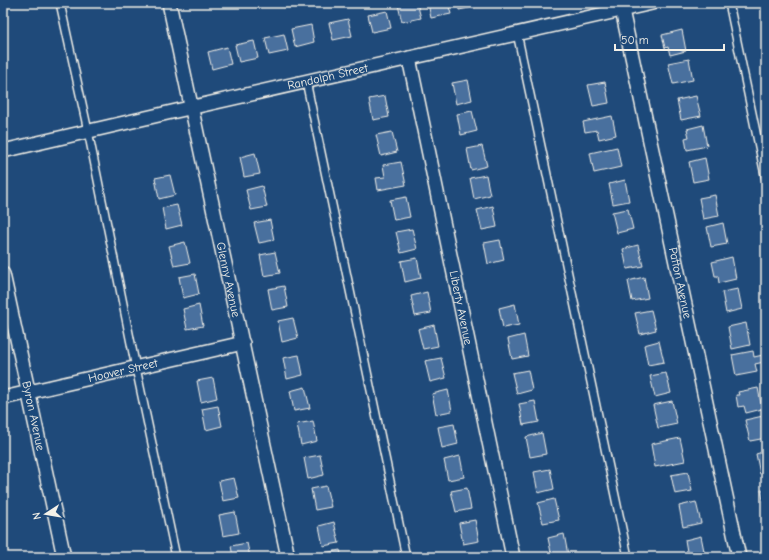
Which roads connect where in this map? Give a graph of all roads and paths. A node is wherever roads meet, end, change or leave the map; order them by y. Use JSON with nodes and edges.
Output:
{"nodes":[{"id":1,"x":60,"y":3,"type":"edge"},
{"id":2,"x":169,"y":3,"type":"edge"},
{"id":3,"x":652,"y":3,"type":"edge"},
{"id":4,"x":729,"y":3,"type":"edge"},
{"id":5,"x":622,"y":10,"type":"junction"},
{"id":6,"x":517,"y":33,"type":"junction"},
{"id":7,"x":409,"y":58,"type":"junction"},
{"id":8,"x":306,"y":82,"type":"junction"},
{"id":9,"x":192,"y":108,"type":"junction"},
{"id":10,"x":88,"y":131,"type":"junction"},
{"id":11,"x":3,"y":151,"type":"edge"},
{"id":12,"x":766,"y":180,"type":"edge"},
{"id":13,"x":3,"y":274,"type":"edge"},
{"id":14,"x":243,"y":342,"type":"junction"},
{"id":15,"x":136,"y":368,"type":"junction"},
{"id":16,"x":28,"y":392,"type":"junction"},
{"id":17,"x":3,"y":398,"type":"edge"},
{"id":18,"x":64,"y":557,"type":"edge"},
{"id":19,"x":176,"y":557,"type":"edge"},
{"id":20,"x":288,"y":557,"type":"edge"},
{"id":21,"x":406,"y":557,"type":"edge"},
{"id":22,"x":513,"y":557,"type":"edge"},
{"id":23,"x":628,"y":557,"type":"edge"},
{"id":24,"x":739,"y":557,"type":"edge"}],
"edges":[{"from":1,"to":10,"type":"lane"},
{"from":2,"to":9,"type":"street","name":"Glenny Avenue"},
{"from":3,"to":5,"type":"street","name":"Randolph Street"},
{"from":4,"to":12,"type":"lane"},
{"from":5,"to":6,"type":"street","name":"Randolph Street"},
{"from":5,"to":24,"type":"street","name":"Patton Avenue"},
{"from":6,"to":7,"type":"street","name":"Randolph Street"},
{"from":6,"to":23,"type":"lane"},
{"from":7,"to":8,"type":"street","name":"Randolph Street"},
{"from":7,"to":22,"type":"street","name":"Liberty Avenue"},
{"from":8,"to":9,"type":"street","name":"Randolph Street"},
{"from":8,"to":21,"type":"lane"},
{"from":9,"to":10,"type":"street","name":"Randolph Street"},
{"from":9,"to":14,"type":"street","name":"Glenny Avenue"},
{"from":10,"to":11,"type":"street","name":"Randolph Street"},
{"from":10,"to":15,"type":"lane"},
{"from":13,"to":16,"type":"street","name":"Byron Avenue"},
{"from":14,"to":15,"type":"street","name":"Hoover Street"},
{"from":14,"to":20,"type":"street","name":"Glenny Avenue"},
{"from":15,"to":16,"type":"street","name":"Hoover Street"},
{"from":15,"to":19,"type":"lane"},
{"from":16,"to":17,"type":"street","name":"Hoover Street"},
{"from":16,"to":18,"type":"street","name":"Byron Avenue"}]}
